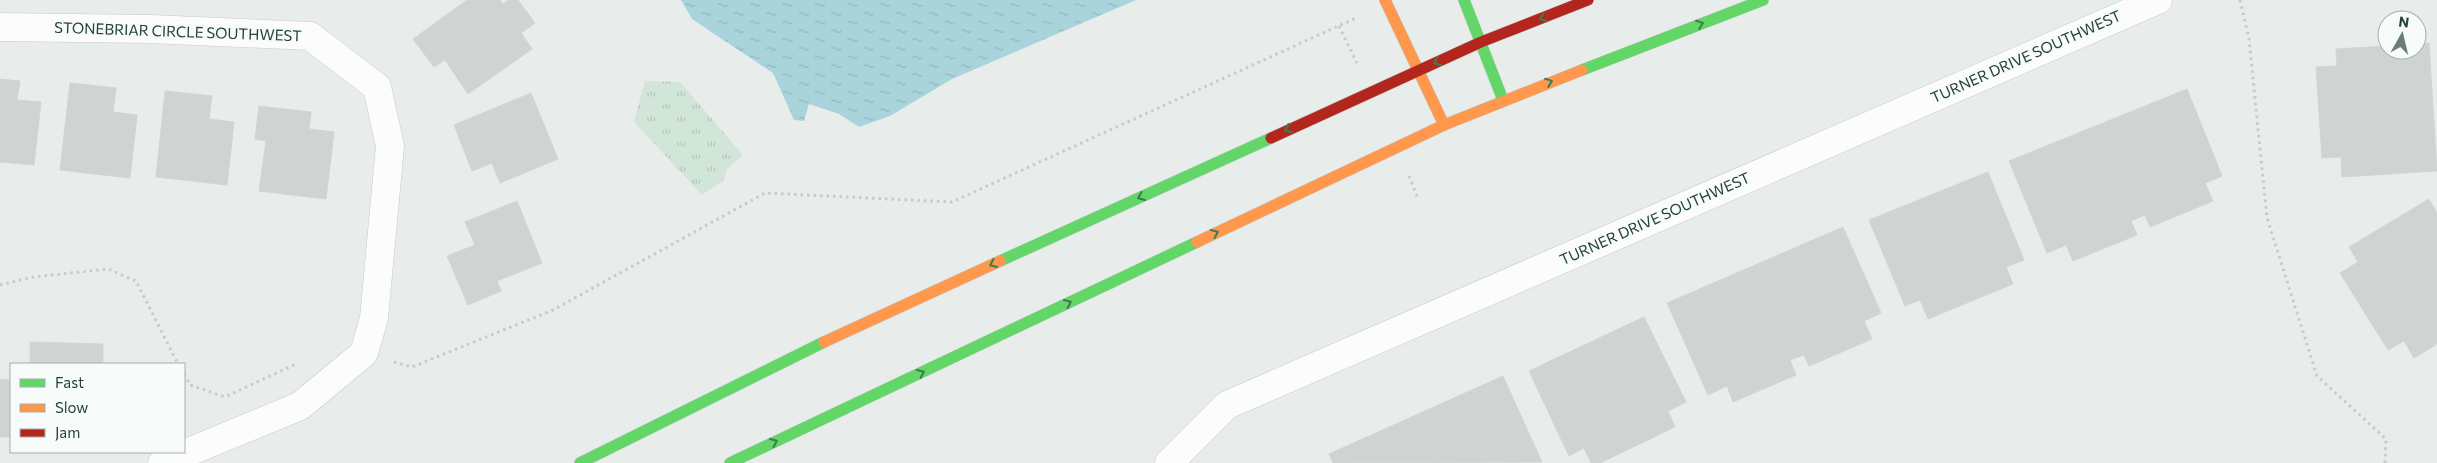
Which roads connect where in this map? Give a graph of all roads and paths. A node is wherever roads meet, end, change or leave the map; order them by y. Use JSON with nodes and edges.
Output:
{"nodes":[{"id":1,"x":1464,"y":0,"type":"edge"},
{"id":2,"x":1588,"y":0,"type":"edge"},
{"id":3,"x":1763,"y":0,"type":"edge"},
{"id":4,"x":2158,"y":0,"type":"edge"},
{"id":5,"x":2240,"y":0,"type":"edge"},
{"id":6,"x":1386,"y":2,"type":"edge"},
{"id":7,"x":0,"y":27,"type":"edge"},
{"id":8,"x":1481,"y":42,"type":"junction"},
{"id":9,"x":1418,"y":71,"type":"junction"},
{"id":10,"x":1503,"y":100,"type":"junction"},
{"id":11,"x":1444,"y":125,"type":"junction"},
{"id":12,"x":0,"y":285,"type":"edge"},
{"id":13,"x":364,"y":353,"type":"junction"},
{"id":14,"x":305,"y":358,"type":"dead end"},
{"id":15,"x":177,"y":363,"type":"edge"},
{"id":16,"x":185,"y":376,"type":"edge"},
{"id":17,"x":162,"y":463,"type":"edge"},
{"id":18,"x":580,"y":463,"type":"edge"},
{"id":19,"x":730,"y":463,"type":"edge"},
{"id":20,"x":1169,"y":463,"type":"edge"},
{"id":21,"x":2385,"y":463,"type":"edge"}],
"edges":[{"from":1,"to":8,"type":"main road"},
{"from":2,"to":8,"type":"main road","one_way":true},
{"from":10,"to":3,"type":"main road","one_way":true},
{"from":4,"to":20,"type":"street","name":"TURNER DRIVE SOUTHWEST"},
{"from":5,"to":21,"type":"path"},
{"from":6,"to":9,"type":"main road"},
{"from":6,"to":13,"type":"path"},
{"from":7,"to":13,"type":"street","name":"STONEBRIAR CIRCLE SOUTHWEST"},
{"from":8,"to":9,"type":"main road","one_way":true},
{"from":8,"to":10,"type":"main road"},
{"from":9,"to":11,"type":"main road"},
{"from":9,"to":18,"type":"main road","one_way":true},
{"from":10,"to":11,"type":"main road"},
{"from":19,"to":11,"type":"main road","one_way":true},
{"from":12,"to":15,"type":"path"},
{"from":13,"to":17,"type":"street"},
{"from":14,"to":16,"type":"path"}]}
